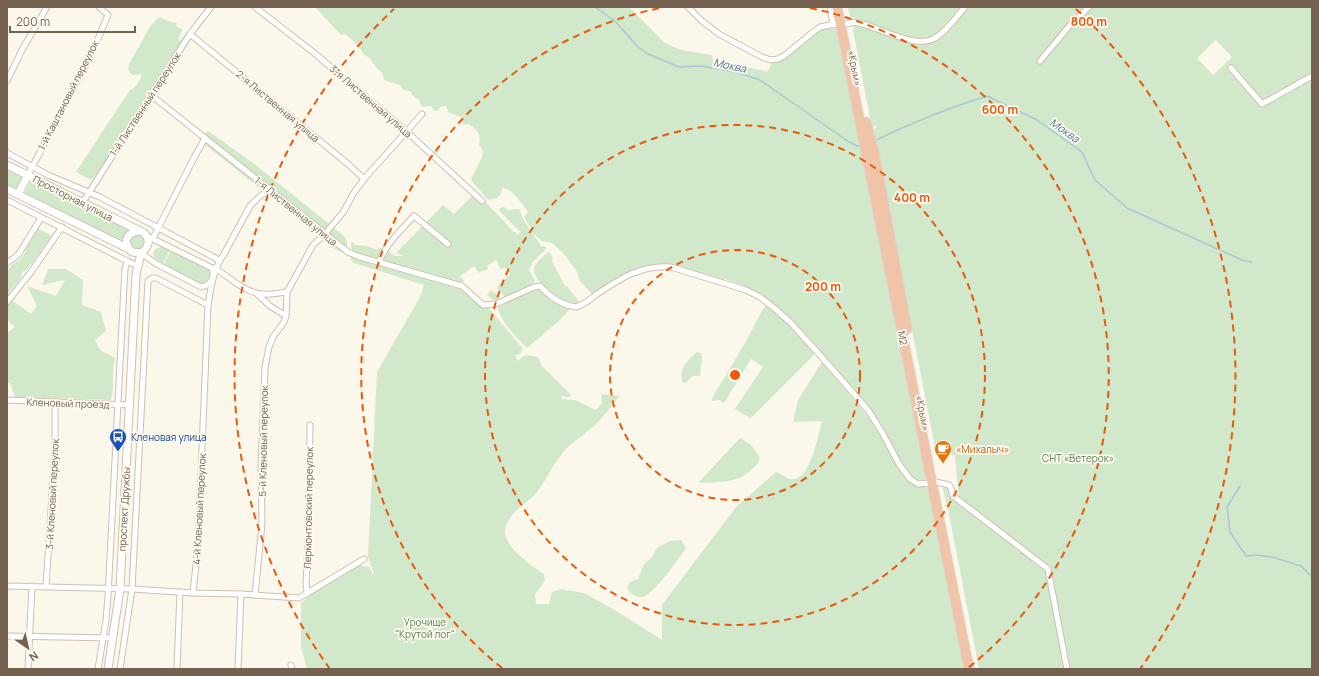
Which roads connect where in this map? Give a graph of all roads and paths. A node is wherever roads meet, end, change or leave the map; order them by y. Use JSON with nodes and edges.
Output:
{"nodes":[{"id":1,"x":47,"y":7,"type":"edge"},
{"id":2,"x":99,"y":7,"type":"edge"},
{"id":3,"x":211,"y":7,"type":"edge"},
{"id":4,"x":255,"y":7,"type":"edge"},
{"id":5,"x":688,"y":7,"type":"edge"},
{"id":6,"x":830,"y":7,"type":"edge"},
{"id":7,"x":837,"y":7,"type":"edge"},
{"id":8,"x":843,"y":7,"type":"edge"},
{"id":9,"x":965,"y":7,"type":"edge"},
{"id":10,"x":1089,"y":7,"type":"edge"},
{"id":11,"x":840,"y":24,"type":"junction"},
{"id":12,"x":190,"y":34,"type":"junction"},
{"id":13,"x":1040,"y":61,"type":"dead end"},
{"id":14,"x":1231,"y":68,"type":"dead end"},
{"id":15,"x":1312,"y":76,"type":"edge"},
{"id":16,"x":7,"y":81,"type":"edge"},
{"id":17,"x":151,"y":95,"type":"junction"},
{"id":18,"x":422,"y":114,"type":"dead end"},
{"id":19,"x":406,"y":131,"type":"junction"},
{"id":20,"x":205,"y":138,"type":"junction"},
{"id":21,"x":7,"y":153,"type":"edge"},
{"id":22,"x":7,"y":165,"type":"edge"},
{"id":23,"x":32,"y":166,"type":"junction"},
{"id":24,"x":28,"y":175,"type":"junction"},
{"id":25,"x":364,"y":179,"type":"junction"},
{"id":26,"x":7,"y":189,"type":"edge"},
{"id":27,"x":270,"y":189,"type":"junction"},
{"id":28,"x":89,"y":192,"type":"junction"},
{"id":29,"x":18,"y":194,"type":"junction"},
{"id":30,"x":7,"y":200,"type":"edge"},
{"id":31,"x":482,"y":201,"type":"dead end"},
{"id":32,"x":82,"y":202,"type":"junction"},
{"id":33,"x":13,"y":203,"type":"junction"},
{"id":34,"x":41,"y":218,"type":"junction"},
{"id":35,"x":62,"y":227,"type":"junction"},
{"id":36,"x":158,"y":228,"type":"junction"},
{"id":37,"x":139,"y":231,"type":"junction"},
{"id":38,"x":325,"y":234,"type":"junction"},
{"id":39,"x":150,"y":237,"type":"junction"},
{"id":40,"x":448,"y":244,"type":"dead end"},
{"id":41,"x":130,"y":251,"type":"junction"},
{"id":42,"x":141,"y":253,"type":"junction"},
{"id":43,"x":219,"y":260,"type":"junction"},
{"id":44,"x":127,"y":261,"type":"junction"},
{"id":45,"x":379,"y":262,"type":"junction"},
{"id":46,"x":7,"y":263,"type":"edge"},
{"id":47,"x":138,"y":266,"type":"junction"},
{"id":48,"x":214,"y":268,"type":"junction"},
{"id":49,"x":287,"y":292,"type":"junction"},
{"id":50,"x":256,"y":293,"type":"junction"},
{"id":51,"x":7,"y":302,"type":"edge"},
{"id":52,"x":208,"y":305,"type":"junction"},
{"id":53,"x":286,"y":316,"type":"junction"},
{"id":54,"x":7,"y":400,"type":"edge"},
{"id":55,"x":55,"y":402,"type":"junction"},
{"id":56,"x":118,"y":404,"type":"junction"},
{"id":57,"x":130,"y":405,"type":"junction"},
{"id":58,"x":310,"y":425,"type":"dead end"},
{"id":59,"x":934,"y":483,"type":"junction"},
{"id":60,"x":364,"y":559,"type":"dead end"},
{"id":61,"x":7,"y":586,"type":"edge"},
{"id":62,"x":32,"y":586,"type":"junction"},
{"id":63,"x":46,"y":586,"type":"junction"},
{"id":64,"x":109,"y":588,"type":"junction"},
{"id":65,"x":120,"y":588,"type":"junction"},
{"id":66,"x":132,"y":589,"type":"junction"},
{"id":67,"x":180,"y":592,"type":"junction"},
{"id":68,"x":308,"y":592,"type":"junction"},
{"id":69,"x":193,"y":593,"type":"junction"},
{"id":70,"x":241,"y":594,"type":"junction"},
{"id":71,"x":255,"y":596,"type":"junction"},
{"id":72,"x":7,"y":636,"type":"edge"},
{"id":73,"x":29,"y":637,"type":"junction"},
{"id":74,"x":104,"y":638,"type":"junction"},
{"id":75,"x":112,"y":638,"type":"junction"},
{"id":76,"x":28,"y":669,"type":"edge"},
{"id":77,"x":98,"y":669,"type":"edge"},
{"id":78,"x":108,"y":669,"type":"edge"},
{"id":79,"x":120,"y":669,"type":"edge"},
{"id":80,"x":177,"y":669,"type":"edge"},
{"id":81,"x":238,"y":669,"type":"edge"},
{"id":82,"x":969,"y":669,"type":"edge"},
{"id":83,"x":973,"y":669,"type":"edge"},
{"id":84,"x":1067,"y":669,"type":"edge"}],
"edges":[{"from":1,"to":16,"type":"street"},
{"from":2,"to":23,"type":"street","name":"1-й Каштановый переулок"},
{"from":3,"to":12,"type":"street","name":"1-й Лиственный переулок"},
{"from":4,"to":19,"type":"street","name":"3-я Лиственная улица"},
{"from":5,"to":11,"type":"street"},
{"from":6,"to":11,"type":"street"},
{"from":7,"to":11,"type":"highway","name":"М2"},
{"from":8,"to":59,"type":"highway","name":"«Крым»"},
{"from":9,"to":11,"type":"street"},
{"from":10,"to":13,"type":"street"},
{"from":11,"to":59,"type":"highway","name":"М2"},
{"from":12,"to":17,"type":"street","name":"1-й Лиственный переулок"},
{"from":12,"to":25,"type":"street","name":"2-я Лиственная улица"},
{"from":14,"to":15,"type":"street"},
{"from":17,"to":20,"type":"street","name":"1-я Лиственная улица"},
{"from":17,"to":28,"type":"street","name":"1-й Лиственный переулок"},
{"from":18,"to":19,"type":"street"},
{"from":19,"to":25,"type":"street"},
{"from":19,"to":31,"type":"street","name":"3-я Лиственная улица"},
{"from":20,"to":27,"type":"street","name":"1-я Лиственная улица"},
{"from":20,"to":36,"type":"street"},
{"from":21,"to":23,"type":"street"},
{"from":22,"to":24,"type":"main road","name":"Просторная улица"},
{"from":23,"to":24,"type":"street","name":"1-й Каштановый переулок"},
{"from":23,"to":28,"type":"street"},
{"from":24,"to":29,"type":"main road"},
{"from":24,"to":32,"type":"main road","name":"Просторная улица"},
{"from":25,"to":38,"type":"street"},
{"from":26,"to":29,"type":"main road","name":"Просторная улица"},
{"from":27,"to":38,"type":"street","name":"1-я Лиственная улица"},
{"from":27,"to":43,"type":"street"},
{"from":28,"to":32,"type":"street","name":"1-й Лиственный переулок"},
{"from":28,"to":36,"type":"street"},
{"from":29,"to":33,"type":"street"},
{"from":29,"to":41,"type":"main road","name":"Просторная улица"},
{"from":30,"to":33,"type":"street"},
{"from":32,"to":37,"type":"main road","name":"Просторная улица"},
{"from":33,"to":34,"type":"street"},
{"from":34,"to":35,"type":"street"},
{"from":34,"to":46,"type":"street"},
{"from":35,"to":44,"type":"street"},
{"from":35,"to":51,"type":"street"},
{"from":36,"to":39,"type":"street"},
{"from":36,"to":43,"type":"street"},
{"from":37,"to":39,"type":"main road"},
{"from":37,"to":41,"type":"main road"},
{"from":38,"to":45,"type":"street","name":"1-я Лиственная улица"},
{"from":38,"to":49,"type":"street"},
{"from":39,"to":42,"type":"main road"},
{"from":39,"to":48,"type":"street"},
{"from":40,"to":45,"type":"street"},
{"from":41,"to":42,"type":"main road"},
{"from":41,"to":47,"type":"main road"},
{"from":42,"to":47,"type":"main road","name":"проспект Дружбы"},
{"from":42,"to":48,"type":"street"},
{"from":43,"to":48,"type":"street"},
{"from":44,"to":47,"type":"street"},
{"from":44,"to":56,"type":"street"},
{"from":45,"to":59,"type":"street","name":"1-я Лиственная улица"},
{"from":47,"to":57,"type":"main road","name":"проспект Дружбы"},
{"from":48,"to":50,"type":"street"},
{"from":48,"to":52,"type":"street","name":"4-й Кленовый переулок"},
{"from":49,"to":50,"type":"street"},
{"from":49,"to":53,"type":"street","name":"5-й Кленовый переулок"},
{"from":50,"to":53,"type":"street"},
{"from":52,"to":66,"type":"street"},
{"from":52,"to":69,"type":"street","name":"4-й Кленовый переулок"},
{"from":53,"to":71,"type":"street","name":"5-й Кленовый переулок"},
{"from":54,"to":55,"type":"street","name":"Кленовый проезд"},
{"from":55,"to":56,"type":"street","name":"Кленовый проезд"},
{"from":55,"to":63,"type":"street","name":"3-й Кленовый переулок"},
{"from":56,"to":57,"type":"street","name":"Кленовый проезд"},
{"from":56,"to":64,"type":"street"},
{"from":57,"to":65,"type":"main road","name":"проспект Дружбы"},
{"from":58,"to":68,"type":"street","name":"Лермонтовский переулок"},
{"from":59,"to":82,"type":"highway","name":"М2"},
{"from":59,"to":83,"type":"highway","name":"«Крым»"},
{"from":59,"to":84,"type":"street"},
{"from":60,"to":68,"type":"street"},
{"from":61,"to":62,"type":"street"},
{"from":62,"to":63,"type":"street"},
{"from":62,"to":73,"type":"street"},
{"from":63,"to":64,"type":"street"},
{"from":64,"to":65,"type":"street"},
{"from":64,"to":74,"type":"street"},
{"from":65,"to":66,"type":"street"},
{"from":65,"to":75,"type":"main road","name":"проспект Дружбы"},
{"from":66,"to":67,"type":"street"},
{"from":66,"to":79,"type":"street"},
{"from":67,"to":69,"type":"street"},
{"from":67,"to":80,"type":"street"},
{"from":68,"to":71,"type":"street"},
{"from":69,"to":70,"type":"street"},
{"from":70,"to":71,"type":"street"},
{"from":70,"to":81,"type":"street"},
{"from":72,"to":73,"type":"street"},
{"from":73,"to":74,"type":"street"},
{"from":73,"to":76,"type":"street"},
{"from":74,"to":75,"type":"street"},
{"from":74,"to":77,"type":"street"},
{"from":75,"to":78,"type":"main road","name":"проспект Дружбы"}]}
